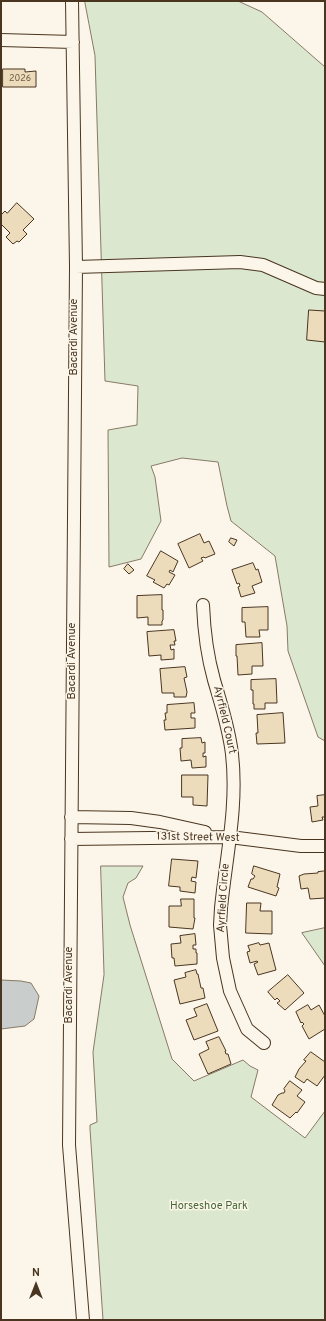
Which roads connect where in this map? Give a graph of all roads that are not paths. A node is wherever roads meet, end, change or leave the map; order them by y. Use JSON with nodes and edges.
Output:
{"nodes":[{"id":1,"x":72,"y":1,"type":"edge"},
{"id":2,"x":1,"y":40,"type":"edge"},
{"id":3,"x":73,"y":42,"type":"junction"},
{"id":4,"x":76,"y":267,"type":"junction"},
{"id":5,"x":325,"y":289,"type":"edge"},
{"id":6,"x":203,"y":605,"type":"dead end"},
{"id":7,"x":71,"y":817,"type":"junction"},
{"id":8,"x":230,"y":837,"type":"junction"},
{"id":9,"x":71,"y":839,"type":"junction"},
{"id":10,"x":325,"y":846,"type":"edge"},
{"id":11,"x":264,"y":1043,"type":"dead end"},
{"id":12,"x":83,"y":1320,"type":"edge"}],
"edges":[{"from":1,"to":3,"type":"street","name":"Bacardi Avenue"},
{"from":2,"to":3,"type":"street"},
{"from":3,"to":4,"type":"street","name":"Bacardi Avenue"},
{"from":4,"to":5,"type":"street"},
{"from":4,"to":7,"type":"street","name":"Bacardi Avenue"},
{"from":6,"to":8,"type":"street","name":"Ayrfield Court"},
{"from":7,"to":8,"type":"street"},
{"from":7,"to":9,"type":"street","name":"Bacardi Avenue"},
{"from":8,"to":9,"type":"street","name":"131st Street West"},
{"from":8,"to":10,"type":"street","name":"131st Street West"},
{"from":8,"to":11,"type":"street","name":"Ayrfield Circle"},
{"from":9,"to":12,"type":"street","name":"Bacardi Avenue"}]}
